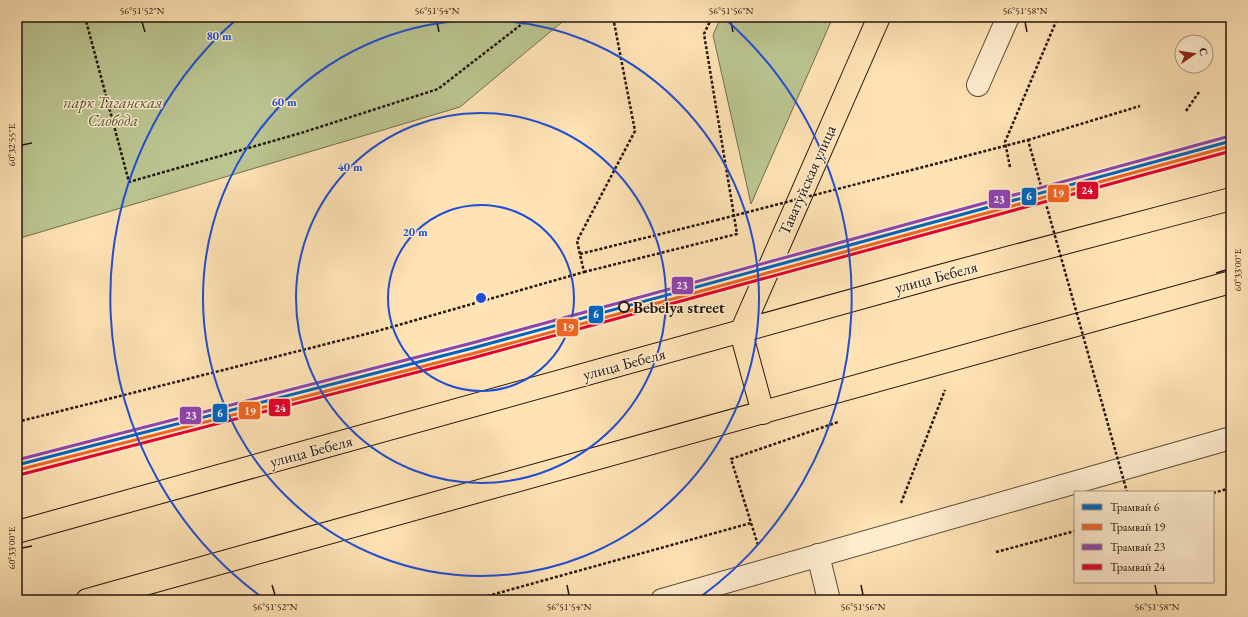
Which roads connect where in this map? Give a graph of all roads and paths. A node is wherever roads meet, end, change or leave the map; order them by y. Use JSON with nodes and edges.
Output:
{"nodes":[{"id":1,"x":85,"y":17,"type":"edge"},
{"id":2,"x":532,"y":17,"type":"edge"},
{"id":3,"x":613,"y":17,"type":"edge"},
{"id":4,"x":712,"y":17,"type":"edge"},
{"id":5,"x":878,"y":17,"type":"edge"},
{"id":6,"x":1008,"y":17,"type":"edge"},
{"id":7,"x":1058,"y":17,"type":"edge"},
{"id":8,"x":978,"y":85,"type":"dead end"},
{"id":9,"x":1199,"y":92,"type":"dead end"},
{"id":10,"x":1140,"y":106,"type":"dead end"},
{"id":11,"x":1186,"y":111,"type":"dead end"},
{"id":12,"x":1028,"y":140,"type":"junction"},
{"id":13,"x":1010,"y":167,"type":"dead end"},
{"id":14,"x":1231,"y":198,"type":"edge"},
{"id":15,"x":580,"y":254,"type":"junction"},
{"id":16,"x":584,"y":272,"type":"junction"},
{"id":17,"x":1231,"y":282,"type":"edge"},
{"id":18,"x":741,"y":332,"type":"junction"},
{"id":19,"x":1093,"y":343,"type":"dead end"},
{"id":20,"x":1085,"y":345,"type":"dead end"},
{"id":21,"x":947,"y":384,"type":"dead end"},
{"id":22,"x":763,"y":413,"type":"junction"},
{"id":23,"x":843,"y":420,"type":"dead end"},
{"id":24,"x":17,"y":422,"type":"edge"},
{"id":25,"x":1231,"y":438,"type":"edge"},
{"id":26,"x":1231,"y":488,"type":"edge"},
{"id":27,"x":1127,"y":491,"type":"edge"},
{"id":28,"x":1214,"y":493,"type":"edge"},
{"id":29,"x":900,"y":505,"type":"dead end"},
{"id":30,"x":751,"y":523,"type":"junction"},
{"id":31,"x":1074,"y":531,"type":"edge"},
{"id":32,"x":17,"y":532,"type":"edge"},
{"id":33,"x":760,"y":551,"type":"dead end"},
{"id":34,"x":996,"y":552,"type":"dead end"},
{"id":35,"x":818,"y":555,"type":"junction"},
{"id":36,"x":87,"y":600,"type":"edge"},
{"id":37,"x":473,"y":600,"type":"edge"},
{"id":38,"x":662,"y":600,"type":"edge"},
{"id":39,"x":829,"y":600,"type":"edge"}],
"edges":[{"from":1,"to":2,"type":"path"},
{"from":3,"to":15,"type":"path"},
{"from":4,"to":16,"type":"path"},
{"from":5,"to":18,"type":"main road","name":"Таватуйская улица"},
{"from":6,"to":8,"type":"street"},
{"from":7,"to":13,"type":"path"},
{"from":9,"to":11,"type":"path"},
{"from":10,"to":12,"type":"path"},
{"from":12,"to":15,"type":"path","bridge":true},
{"from":12,"to":27,"type":"path","bridge":true},
{"from":14,"to":18,"type":"main road","name":"улица Бебеля"},
{"from":15,"to":16,"type":"path"},
{"from":16,"to":24,"type":"path"},
{"from":17,"to":22,"type":"main road"},
{"from":18,"to":22,"type":"main road"},
{"from":18,"to":32,"type":"main road","name":"улица Бебеля"},
{"from":19,"to":20,"type":"path"},
{"from":21,"to":29,"type":"path"},
{"from":22,"to":36,"type":"main road"},
{"from":23,"to":30,"type":"path"},
{"from":25,"to":35,"type":"street"},
{"from":26,"to":28,"type":"path"},
{"from":30,"to":33,"type":"path"},
{"from":30,"to":37,"type":"path"},
{"from":31,"to":34,"type":"path"},
{"from":35,"to":38,"type":"street"},
{"from":35,"to":39,"type":"street"}]}
